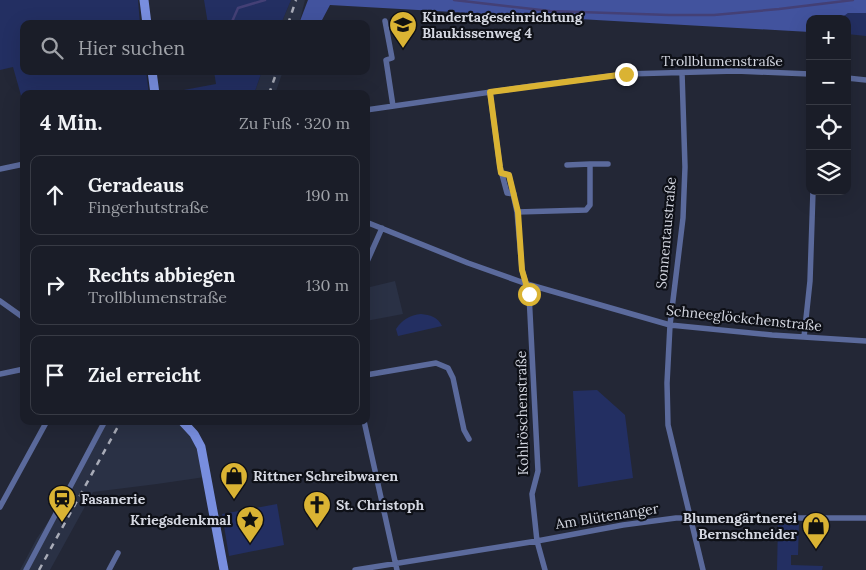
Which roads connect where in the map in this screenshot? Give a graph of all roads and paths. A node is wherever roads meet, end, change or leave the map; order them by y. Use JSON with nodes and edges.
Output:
{"nodes":[{"id":1,"x":144,"y":0,"type":"edge"},
{"id":2,"x":146,"y":20,"type":"edge"},
{"id":3,"x":385,"y":21,"type":"dead end"},
{"id":4,"x":682,"y":74,"type":"junction"},
{"id":5,"x":806,"y":74,"type":"edge"},
{"id":6,"x":153,"y":75,"type":"edge"},
{"id":7,"x":851,"y":78,"type":"edge"},
{"id":8,"x":866,"y":80,"type":"edge"},
{"id":9,"x":154,"y":90,"type":"edge"},
{"id":10,"x":490,"y":92,"type":"junction"},
{"id":11,"x":393,"y":106,"type":"junction"},
{"id":12,"x":370,"y":109,"type":"edge"},
{"id":13,"x":590,"y":164,"type":"junction"},
{"id":14,"x":608,"y":164,"type":"dead end"},
{"id":15,"x":20,"y":165,"type":"edge"},
{"id":16,"x":567,"y":165,"type":"dead end"},
{"id":17,"x":0,"y":169,"type":"edge"},
{"id":18,"x":813,"y":195,"type":"edge"},
{"id":19,"x":518,"y":212,"type":"junction"},
{"id":20,"x":370,"y":224,"type":"edge"},
{"id":21,"x":382,"y":228,"type":"junction"},
{"id":22,"x":370,"y":255,"type":"edge"},
{"id":23,"x":527,"y":284,"type":"junction"},
{"id":24,"x":0,"y":301,"type":"edge"},
{"id":25,"x":3,"y":307,"type":"edge"},
{"id":26,"x":20,"y":316,"type":"edge"},
{"id":27,"x":670,"y":325,"type":"junction"},
{"id":28,"x":804,"y":338,"type":"junction"},
{"id":29,"x":866,"y":341,"type":"edge"},
{"id":30,"x":20,"y":369,"type":"edge"},
{"id":31,"x":0,"y":374,"type":"edge"},
{"id":32,"x":370,"y":374,"type":"edge"},
{"id":33,"x":45,"y":425,"type":"edge"},
{"id":34,"x":103,"y":425,"type":"edge"},
{"id":35,"x":187,"y":425,"type":"edge"},
{"id":36,"x":365,"y":425,"type":"edge"},
{"id":37,"x":469,"y":439,"type":"dead end"},
{"id":38,"x":0,"y":507,"type":"edge"},
{"id":39,"x":690,"y":517,"type":"junction"},
{"id":40,"x":866,"y":518,"type":"edge"},
{"id":41,"x":537,"y":541,"type":"junction"},
{"id":42,"x":118,"y":553,"type":"dead end"},
{"id":43,"x":396,"y":567,"type":"edge"},
{"id":44,"x":26,"y":570,"type":"edge"},
{"id":45,"x":109,"y":570,"type":"edge"},
{"id":46,"x":224,"y":570,"type":"edge"},
{"id":47,"x":355,"y":570,"type":"edge"},
{"id":48,"x":545,"y":570,"type":"edge"},
{"id":49,"x":702,"y":570,"type":"edge"}],
"edges":[{"from":1,"to":2,"type":"main road"},
{"from":3,"to":11,"type":"street"},
{"from":4,"to":5,"type":"street","name":"Trollblumenstraße"},
{"from":4,"to":10,"type":"street","name":"Trollblumenstraße"},
{"from":4,"to":27,"type":"street","name":"Sonnentaustraße"},
{"from":6,"to":9,"type":"main road"},
{"from":7,"to":8,"type":"street"},
{"from":10,"to":11,"type":"street","name":"Trollblumenstraße"},
{"from":10,"to":19,"type":"street","name":"Kohlröschenstraße"},
{"from":11,"to":12,"type":"street","name":"Trollblumenstraße"},
{"from":13,"to":14,"type":"street"},
{"from":13,"to":16,"type":"street"},
{"from":13,"to":19,"type":"street"},
{"from":15,"to":17,"type":"street"},
{"from":18,"to":28,"type":"street"},
{"from":19,"to":23,"type":"street","name":"Kohlröschenstraße"},
{"from":20,"to":21,"type":"street","name":"Schneeglöckchenstraße"},
{"from":21,"to":22,"type":"street"},
{"from":21,"to":23,"type":"street","name":"Schneeglöckchenstraße"},
{"from":23,"to":27,"type":"street","name":"Schneeglöckchenstraße"},
{"from":23,"to":41,"type":"street","name":"Kohlröschenstraße"},
{"from":24,"to":25,"type":"street"},
{"from":25,"to":26,"type":"street"},
{"from":27,"to":28,"type":"street","name":"Schneeglöckchenstraße"},
{"from":27,"to":39,"type":"street","name":"Sonnentaustraße"},
{"from":28,"to":29,"type":"street","name":"Schneeglöckchenstraße"},
{"from":30,"to":31,"type":"street"},
{"from":32,"to":37,"type":"street"},
{"from":33,"to":38,"type":"street"},
{"from":34,"to":44,"type":"street"},
{"from":35,"to":46,"type":"main road"},
{"from":36,"to":43,"type":"street"},
{"from":39,"to":40,"type":"street","name":"Am Blütenanger"},
{"from":39,"to":41,"type":"street","name":"Am Blütenanger"},
{"from":39,"to":49,"type":"street","name":"Sonnentaustraße"},
{"from":41,"to":43,"type":"street","name":"Am Blütenanger"},
{"from":41,"to":48,"type":"street","name":"Kohlröschenstraße"},
{"from":42,"to":45,"type":"street"},
{"from":43,"to":47,"type":"street","name":"Am Blütenanger"}]}
